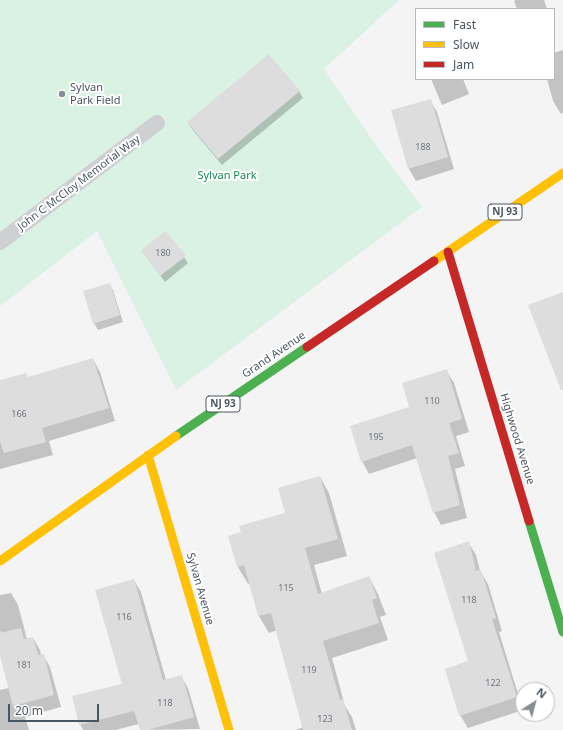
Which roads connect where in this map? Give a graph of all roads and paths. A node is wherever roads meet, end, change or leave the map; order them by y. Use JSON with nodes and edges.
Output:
{"nodes":[{"id":1,"x":157,"y":123,"type":"dead end"},
{"id":2,"x":563,"y":173,"type":"edge"},
{"id":3,"x":0,"y":242,"type":"edge"},
{"id":4,"x":448,"y":252,"type":"junction"},
{"id":5,"x":148,"y":455,"type":"junction"},
{"id":6,"x":0,"y":561,"type":"edge"},
{"id":7,"x":563,"y":632,"type":"edge"},
{"id":8,"x":229,"y":730,"type":"edge"}],
"edges":[{"from":1,"to":3,"type":"lane","name":"John C McCloy Memorial Way"},
{"from":2,"to":4,"type":"main road","name":"Grand Avenue","number":"NJ 93"},
{"from":4,"to":5,"type":"main road","name":"Grand Avenue","number":"NJ 93"},
{"from":4,"to":7,"type":"main road","name":"Highwood Avenue"},
{"from":5,"to":6,"type":"main road","name":"Grand Avenue","number":"NJ 93"},
{"from":5,"to":8,"type":"main road","name":"Sylvan Avenue"}]}
